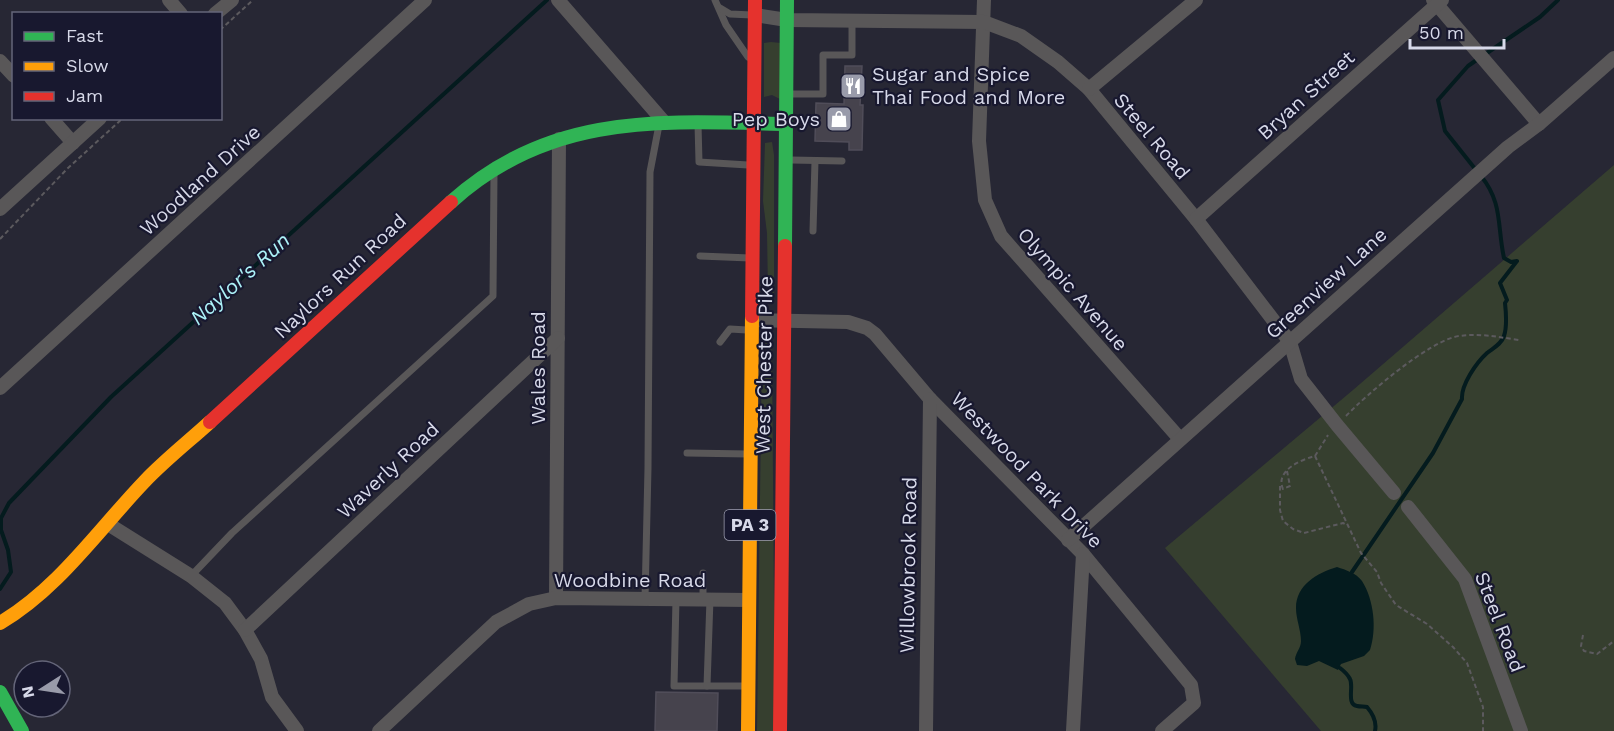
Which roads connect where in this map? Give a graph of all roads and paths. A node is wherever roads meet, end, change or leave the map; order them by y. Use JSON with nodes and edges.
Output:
{"nodes":[{"id":1,"x":169,"y":0,"type":"edge"},
{"id":2,"x":231,"y":0,"type":"edge"},
{"id":3,"x":254,"y":0,"type":"edge"},
{"id":4,"x":425,"y":0,"type":"edge"},
{"id":5,"x":558,"y":0,"type":"edge"},
{"id":6,"x":754,"y":0,"type":"edge"},
{"id":7,"x":787,"y":0,"type":"edge"},
{"id":8,"x":984,"y":0,"type":"edge"},
{"id":9,"x":1195,"y":0,"type":"edge"},
{"id":10,"x":1437,"y":1,"type":"edge"},
{"id":11,"x":717,"y":3,"type":"edge"},
{"id":12,"x":178,"y":12,"type":"edge"},
{"id":13,"x":217,"y":12,"type":"edge"},
{"id":14,"x":754,"y":15,"type":"junction"},
{"id":15,"x":786,"y":20,"type":"junction"},
{"id":16,"x":852,"y":21,"type":"junction"},
{"id":17,"x":984,"y":22,"type":"junction"},
{"id":18,"x":222,"y":28,"type":"edge"},
{"id":19,"x":1614,"y":58,"type":"edge"},
{"id":20,"x":0,"y":61,"type":"edge"},
{"id":21,"x":754,"y":66,"type":"junction"},
{"id":22,"x":12,"y":74,"type":"edge"},
{"id":23,"x":1089,"y":89,"type":"junction"},
{"id":24,"x":786,"y":94,"type":"junction"},
{"id":25,"x":53,"y":120,"type":"edge"},
{"id":26,"x":98,"y":120,"type":"edge"},
{"id":27,"x":121,"y":120,"type":"edge"},
{"id":28,"x":662,"y":123,"type":"junction"},
{"id":29,"x":698,"y":124,"type":"junction"},
{"id":30,"x":754,"y":124,"type":"junction"},
{"id":31,"x":786,"y":124,"type":"junction"},
{"id":32,"x":1539,"y":124,"type":"junction"},
{"id":33,"x":559,"y":139,"type":"junction"},
{"id":34,"x":73,"y":143,"type":"junction"},
{"id":35,"x":785,"y":160,"type":"junction"},
{"id":36,"x":815,"y":161,"type":"junction"},
{"id":37,"x":842,"y":161,"type":"dead end"},
{"id":38,"x":753,"y":165,"type":"junction"},
{"id":39,"x":494,"y":170,"type":"junction"},
{"id":40,"x":0,"y":209,"type":"edge"},
{"id":41,"x":1196,"y":219,"type":"junction"},
{"id":42,"x":813,"y":231,"type":"dead end"},
{"id":43,"x":0,"y":239,"type":"edge"},
{"id":44,"x":700,"y":256,"type":"dead end"},
{"id":45,"x":752,"y":258,"type":"junction"},
{"id":46,"x":784,"y":320,"type":"junction"},
{"id":47,"x":752,"y":325,"type":"junction"},
{"id":48,"x":558,"y":338,"type":"junction"},
{"id":49,"x":1519,"y":340,"type":"dead end"},
{"id":50,"x":720,"y":342,"type":"dead end"},
{"id":51,"x":1290,"y":342,"type":"junction"},
{"id":52,"x":0,"y":388,"type":"edge"},
{"id":53,"x":930,"y":399,"type":"junction"},
{"id":54,"x":1337,"y":425,"type":"junction"},
{"id":55,"x":1180,"y":439,"type":"junction"},
{"id":56,"x":687,"y":453,"type":"dead end"},
{"id":57,"x":751,"y":454,"type":"junction"},
{"id":58,"x":1315,"y":456,"type":"junction"},
{"id":59,"x":1287,"y":471,"type":"junction"},
{"id":60,"x":1280,"y":483,"type":"junction"},
{"id":61,"x":1394,"y":493,"type":"dead end"},
{"id":62,"x":1408,"y":507,"type":"dead end"},
{"id":63,"x":108,"y":524,"type":"junction"},
{"id":64,"x":1349,"y":526,"type":"junction"},
{"id":65,"x":1068,"y":540,"type":"junction"},
{"id":66,"x":1083,"y":554,"type":"junction"},
{"id":67,"x":703,"y":573,"type":"dead end"},
{"id":68,"x":191,"y":576,"type":"junction"},
{"id":69,"x":556,"y":598,"type":"junction"},
{"id":70,"x":645,"y":599,"type":"junction"},
{"id":71,"x":675,"y":599,"type":"junction"},
{"id":72,"x":706,"y":599,"type":"junction"},
{"id":73,"x":749,"y":600,"type":"junction"},
{"id":74,"x":0,"y":623,"type":"edge"},
{"id":75,"x":245,"y":630,"type":"junction"},
{"id":76,"x":1583,"y":635,"type":"dead end"},
{"id":77,"x":1614,"y":641,"type":"edge"},
{"id":78,"x":707,"y":686,"type":"junction"},
{"id":79,"x":748,"y":686,"type":"junction"},
{"id":80,"x":0,"y":692,"type":"edge"},
{"id":81,"x":22,"y":731,"type":"edge"},
{"id":82,"x":297,"y":731,"type":"edge"},
{"id":83,"x":379,"y":731,"type":"edge"},
{"id":84,"x":748,"y":731,"type":"edge"},
{"id":85,"x":780,"y":731,"type":"edge"},
{"id":86,"x":926,"y":731,"type":"edge"},
{"id":87,"x":1072,"y":731,"type":"edge"},
{"id":88,"x":1162,"y":731,"type":"edge"},
{"id":89,"x":1483,"y":731,"type":"edge"},
{"id":90,"x":1521,"y":731,"type":"edge"}],
"edges":[{"from":1,"to":12,"type":"street"},
{"from":2,"to":13,"type":"street"},
{"from":3,"to":18,"type":"path"},
{"from":4,"to":52,"type":"street","name":"Woodland Drive"},
{"from":5,"to":28,"type":"street"},
{"from":6,"to":14,"type":"main road","name":"West Chester Pike","number":"PA 3"},
{"from":7,"to":15,"type":"main road","name":"West Chester Pike","number":"PA 3"},
{"from":8,"to":17,"type":"street","name":"Olympic Avenue"},
{"from":9,"to":23,"type":"street"},
{"from":10,"to":32,"type":"street"},
{"from":10,"to":41,"type":"street","name":"Bryan Street"},
{"from":11,"to":14,"type":"lane"},
{"from":11,"to":21,"type":"lane"},
{"from":14,"to":15,"type":"street","name":"Steel Road"},
{"from":14,"to":21,"type":"main road","name":"West Chester Pike","number":"PA 3"},
{"from":15,"to":16,"type":"street","name":"Steel Road"},
{"from":15,"to":24,"type":"main road","name":"West Chester Pike","number":"PA 3"},
{"from":16,"to":17,"type":"street","name":"Steel Road"},
{"from":16,"to":24,"type":"lane"},
{"from":17,"to":23,"type":"street","name":"Steel Road"},
{"from":17,"to":55,"type":"street","name":"Olympic Avenue"},
{"from":19,"to":32,"type":"street","name":"Greenview Lane"},
{"from":20,"to":22,"type":"street"},
{"from":21,"to":30,"type":"main road","name":"West Chester Pike","number":"PA 3"},
{"from":23,"to":41,"type":"street","name":"Steel Road"},
{"from":24,"to":31,"type":"main road","name":"West Chester Pike","number":"PA 3"},
{"from":25,"to":34,"type":"street"},
{"from":26,"to":34,"type":"street"},
{"from":27,"to":43,"type":"path"},
{"from":28,"to":29,"type":"main road","name":"Naylors Run Road"},
{"from":28,"to":33,"type":"main road","name":"Naylors Run Road"},
{"from":28,"to":70,"type":"lane"},
{"from":29,"to":30,"type":"main road","name":"Naylors Run Road"},
{"from":29,"to":38,"type":"lane"},
{"from":30,"to":31,"type":"main road","name":"Naylors Run Road"},
{"from":30,"to":38,"type":"main road","name":"West Chester Pike","number":"PA 3"},
{"from":31,"to":35,"type":"main road","name":"West Chester Pike","number":"PA 3"},
{"from":32,"to":51,"type":"street","name":"Greenview Lane"},
{"from":33,"to":39,"type":"main road","name":"Naylors Run Road"},
{"from":33,"to":48,"type":"street","name":"Wales Road"},
{"from":34,"to":40,"type":"street"},
{"from":35,"to":36,"type":"lane"},
{"from":35,"to":46,"type":"main road","name":"West Chester Pike","number":"PA 3"},
{"from":36,"to":37,"type":"lane"},
{"from":36,"to":42,"type":"lane"},
{"from":38,"to":45,"type":"main road","name":"West Chester Pike","number":"PA 3"},
{"from":39,"to":63,"type":"main road","name":"Naylors Run Road"},
{"from":39,"to":68,"type":"lane"},
{"from":41,"to":51,"type":"street","name":"Steel Road"},
{"from":44,"to":45,"type":"lane"},
{"from":45,"to":47,"type":"main road","name":"West Chester Pike","number":"PA 3"},
{"from":46,"to":47,"type":"street","name":"Westwood Park Drive"},
{"from":46,"to":53,"type":"street","name":"Westwood Park Drive"},
{"from":46,"to":85,"type":"main road","name":"West Chester Pike","number":"PA 3"},
{"from":47,"to":50,"type":"lane"},
{"from":47,"to":57,"type":"main road","name":"West Chester Pike","number":"PA 3"},
{"from":48,"to":69,"type":"street","name":"Wales Road"},
{"from":48,"to":75,"type":"street","name":"Waverly Road"},
{"from":49,"to":54,"type":"path"},
{"from":51,"to":54,"type":"street","name":"Steel Road"},
{"from":51,"to":55,"type":"street","name":"Greenview Lane"},
{"from":53,"to":65,"type":"street","name":"Westwood Park Drive"},
{"from":53,"to":86,"type":"street","name":"Willowbrook Road"},
{"from":54,"to":58,"type":"path"},
{"from":54,"to":61,"type":"street","name":"Steel Road"},
{"from":55,"to":65,"type":"street","name":"Greenview Lane"},
{"from":56,"to":57,"type":"lane"},
{"from":57,"to":73,"type":"main road","name":"West Chester Pike","number":"PA 3"},
{"from":58,"to":59,"type":"path"},
{"from":58,"to":64,"type":"path"},
{"from":59,"to":60,"type":"path"},
{"from":59,"to":60,"type":"path"},
{"from":60,"to":64,"type":"path"},
{"from":62,"to":90,"type":"street","name":"Steel Road"},
{"from":63,"to":68,"type":"street"},
{"from":63,"to":74,"type":"main road","name":"Naylors Run Road"},
{"from":64,"to":89,"type":"path"},
{"from":65,"to":66,"type":"street","name":"Westwood Park Drive"},
{"from":66,"to":87,"type":"street"},
{"from":66,"to":88,"type":"street","name":"Westwood Park Drive"},
{"from":67,"to":72,"type":"lane"},
{"from":68,"to":75,"type":"street"},
{"from":69,"to":70,"type":"street","name":"Woodbine Road"},
{"from":69,"to":83,"type":"street","name":"Woodbine Road"},
{"from":70,"to":71,"type":"street","name":"Woodbine Road"},
{"from":71,"to":72,"type":"street","name":"Woodbine Road"},
{"from":71,"to":78,"type":"lane"},
{"from":72,"to":73,"type":"street","name":"Woodbine Road"},
{"from":72,"to":78,"type":"lane"},
{"from":73,"to":79,"type":"main road","name":"West Chester Pike","number":"PA 3"},
{"from":75,"to":82,"type":"street"},
{"from":76,"to":77,"type":"path"},
{"from":78,"to":79,"type":"lane"},
{"from":79,"to":84,"type":"main road","name":"West Chester Pike","number":"PA 3"},
{"from":80,"to":81,"type":"main road"}]}
